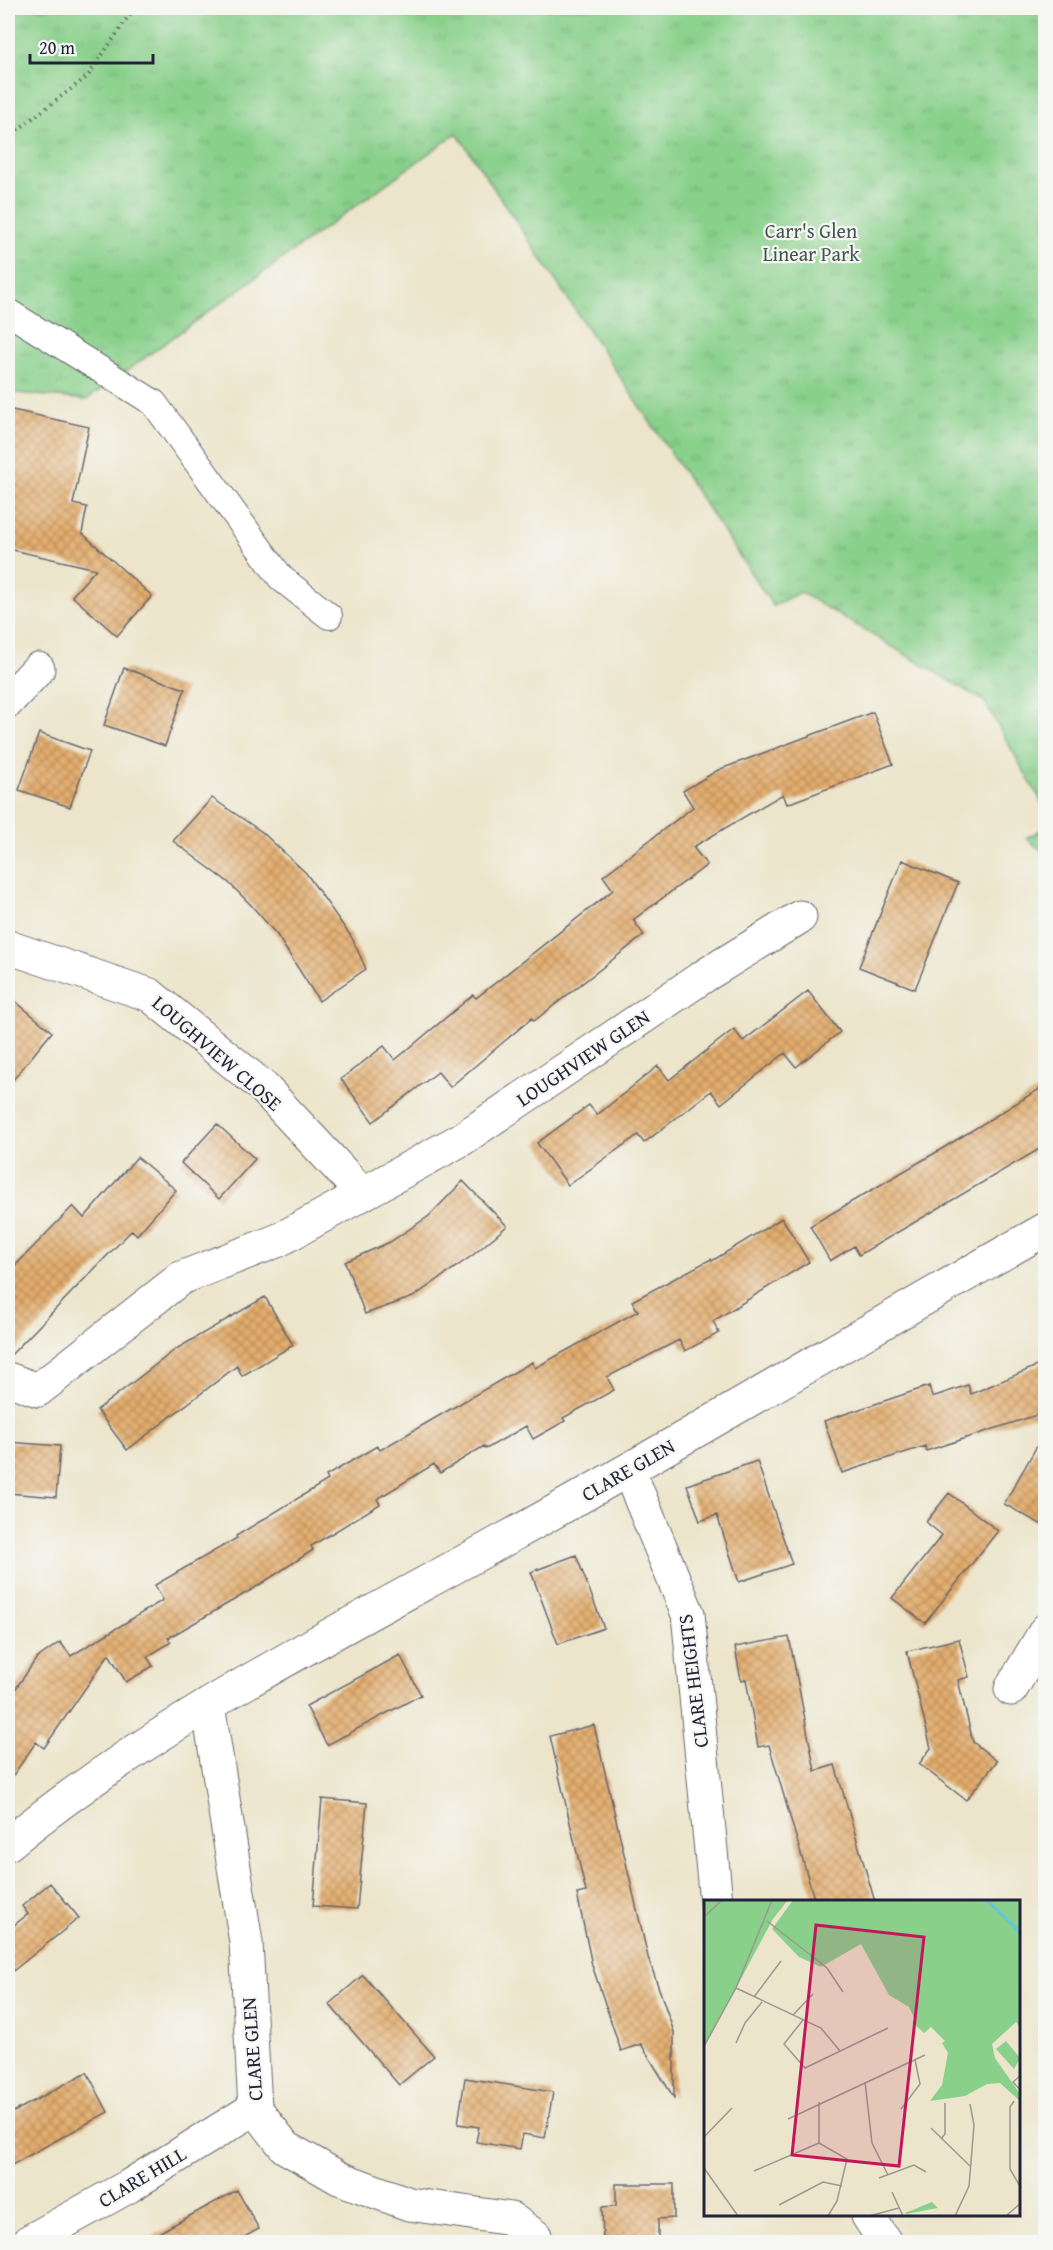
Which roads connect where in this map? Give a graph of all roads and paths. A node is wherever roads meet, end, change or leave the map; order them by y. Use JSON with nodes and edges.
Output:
{"nodes":[{"id":1,"x":134,"y":8,"type":"edge"},
{"id":2,"x":8,"y":137,"type":"edge"},
{"id":3,"x":8,"y":312,"type":"edge"},
{"id":4,"x":329,"y":616,"type":"dead end"},
{"id":5,"x":38,"y":669,"type":"dead end"},
{"id":6,"x":8,"y":701,"type":"edge"},
{"id":7,"x":800,"y":917,"type":"dead end"},
{"id":8,"x":8,"y":947,"type":"edge"},
{"id":9,"x":363,"y":1194,"type":"junction"},
{"id":10,"x":1046,"y":1229,"type":"edge"},
{"id":11,"x":8,"y":1379,"type":"edge"},
{"id":12,"x":629,"y":1471,"type":"junction"},
{"id":13,"x":1046,"y":1630,"type":"edge"},
{"id":14,"x":1011,"y":1689,"type":"dead end"},
{"id":15,"x":208,"y":1705,"type":"junction"},
{"id":16,"x":8,"y":1844,"type":"edge"},
{"id":17,"x":716,"y":1900,"type":"edge"},
{"id":18,"x":255,"y":2108,"type":"junction"},
{"id":19,"x":869,"y":2217,"type":"edge"},
{"id":20,"x":28,"y":2242,"type":"edge"},
{"id":21,"x":536,"y":2242,"type":"edge"},
{"id":22,"x":885,"y":2242,"type":"edge"}],
"edges":[{"from":1,"to":2,"type":"path"},
{"from":3,"to":4,"type":"lane"},
{"from":5,"to":6,"type":"street"},
{"from":7,"to":9,"type":"street","name":"LOUGHVIEW GLEN"},
{"from":8,"to":9,"type":"street","name":"LOUGHVIEW CLOSE"},
{"from":9,"to":11,"type":"street","name":"LOUGHVIEW GLEN"},
{"from":10,"to":12,"type":"street","name":"CLARE GLEN"},
{"from":12,"to":15,"type":"street","name":"CLARE GLEN"},
{"from":12,"to":17,"type":"street","name":"CLARE HEIGHTS"},
{"from":13,"to":14,"type":"street"},
{"from":15,"to":16,"type":"street","name":"CLARE GLEN"},
{"from":15,"to":18,"type":"street","name":"CLARE GLEN"},
{"from":18,"to":20,"type":"street","name":"CLARE HILL"},
{"from":18,"to":21,"type":"street","name":"CLARE GLEN"},
{"from":19,"to":22,"type":"street"}]}
